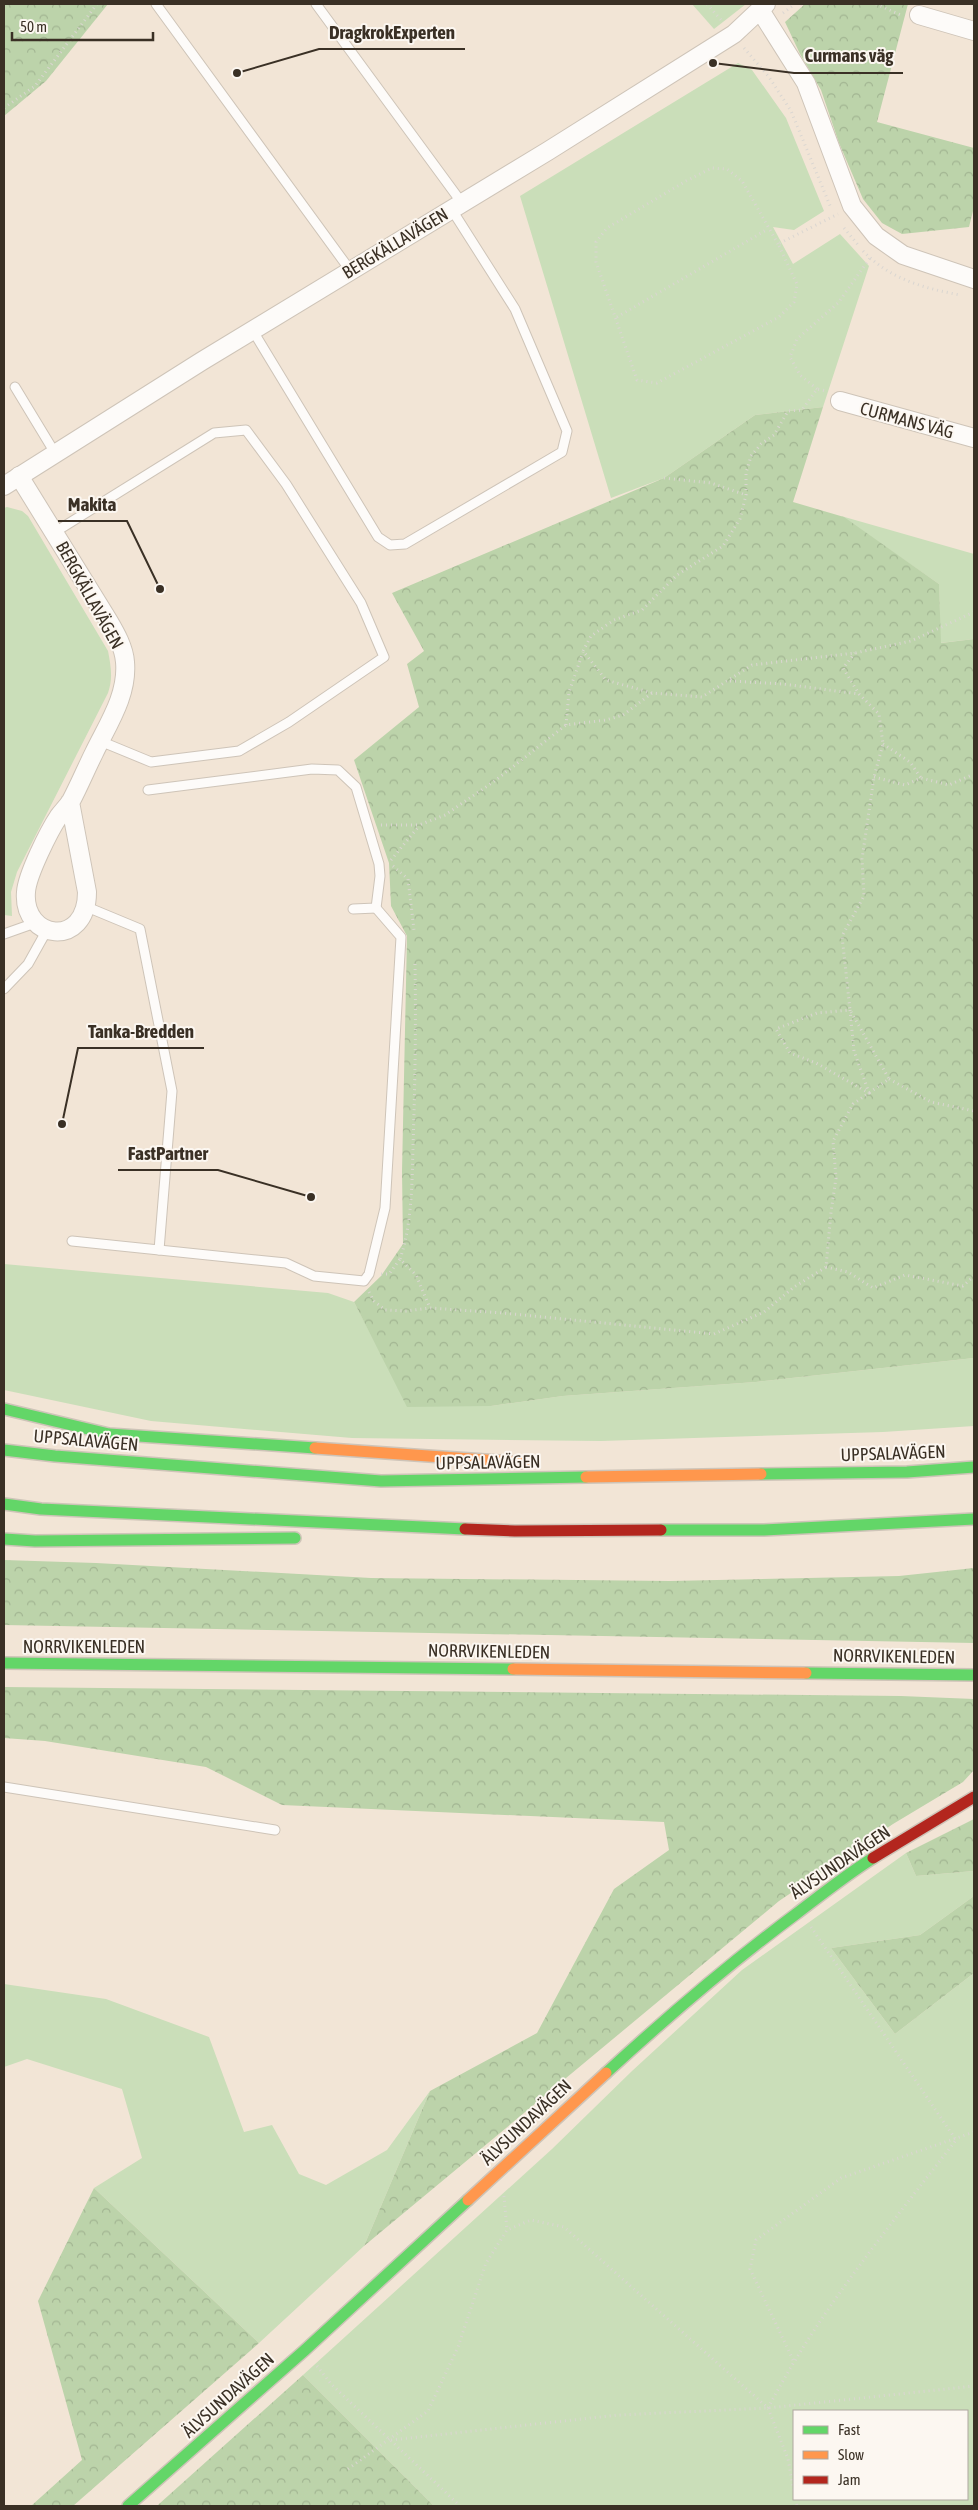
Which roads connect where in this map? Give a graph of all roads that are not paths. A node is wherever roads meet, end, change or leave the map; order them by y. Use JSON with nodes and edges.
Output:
{"nodes":[{"id":1,"x":156,"y":4,"type":"edge"},
{"id":2,"x":316,"y":4,"type":"edge"},
{"id":3,"x":763,"y":7,"type":"edge"},
{"id":4,"x":919,"y":15,"type":"road end"},
{"id":5,"x":974,"y":31,"type":"edge"},
{"id":6,"x":457,"y":207,"type":"junction"},
{"id":7,"x":350,"y":270,"type":"junction"},
{"id":8,"x":974,"y":280,"type":"edge"},
{"id":9,"x":253,"y":331,"type":"junction"},
{"id":10,"x":15,"y":386,"type":"dead end"},
{"id":11,"x":840,"y":402,"type":"road end"},
{"id":12,"x":974,"y":438,"type":"edge"},
{"id":13,"x":55,"y":453,"type":"junction"},
{"id":14,"x":19,"y":476,"type":"junction"},
{"id":15,"x":4,"y":486,"type":"edge"},
{"id":16,"x":55,"y":532,"type":"junction"},
{"id":17,"x":100,"y":741,"type":"junction"},
{"id":18,"x":148,"y":790,"type":"dead end"},
{"id":19,"x":70,"y":802,"type":"junction"},
{"id":20,"x":87,"y":906,"type":"junction"},
{"id":21,"x":376,"y":908,"type":"junction"},
{"id":22,"x":353,"y":909,"type":"dead end"},
{"id":23,"x":41,"y":927,"type":"junction"},
{"id":24,"x":4,"y":934,"type":"edge"},
{"id":25,"x":4,"y":989,"type":"edge"},
{"id":26,"x":72,"y":1241,"type":"dead end"},
{"id":27,"x":159,"y":1250,"type":"junction"},
{"id":28,"x":4,"y":1409,"type":"edge"},
{"id":29,"x":4,"y":1450,"type":"edge"},
{"id":30,"x":536,"y":1463,"type":"dead end"},
{"id":31,"x":566,"y":1465,"type":"dead end"},
{"id":32,"x":974,"y":1467,"type":"edge"},
{"id":33,"x":715,"y":1476,"type":"junction"},
{"id":34,"x":4,"y":1504,"type":"edge"},
{"id":35,"x":974,"y":1519,"type":"edge"},
{"id":36,"x":515,"y":1531,"type":"junction"},
{"id":37,"x":374,"y":1536,"type":"dead end"},
{"id":38,"x":306,"y":1538,"type":"dead end"},
{"id":39,"x":4,"y":1539,"type":"edge"},
{"id":40,"x":4,"y":1663,"type":"edge"},
{"id":41,"x":974,"y":1675,"type":"edge"},
{"id":42,"x":4,"y":1787,"type":"edge"},
{"id":43,"x":974,"y":1797,"type":"edge"},
{"id":44,"x":275,"y":1830,"type":"dead end"},
{"id":45,"x":128,"y":2506,"type":"edge"}],
"edges":[{"from":1,"to":7,"type":"lane"},
{"from":2,"to":6,"type":"lane"},
{"from":3,"to":6,"type":"street","name":"BERGKÄLLAVÄGEN"},
{"from":3,"to":8,"type":"street"},
{"from":4,"to":5,"type":"street"},
{"from":6,"to":7,"type":"street","name":"BERGKÄLLAVÄGEN"},
{"from":6,"to":9,"type":"lane"},
{"from":7,"to":9,"type":"street","name":"BERGKÄLLAVÄGEN"},
{"from":9,"to":13,"type":"street","name":"BERGKÄLLAVÄGEN"},
{"from":10,"to":13,"type":"lane"},
{"from":11,"to":12,"type":"street","name":"CURMANS VÄG"},
{"from":13,"to":14,"type":"street","name":"BERGKÄLLAVÄGEN"},
{"from":14,"to":15,"type":"street","name":"BERGKÄLLAVÄGEN"},
{"from":14,"to":16,"type":"street","name":"BERGKÄLLAVÄGEN"},
{"from":16,"to":17,"type":"street","name":"BERGKÄLLAVÄGEN"},
{"from":16,"to":17,"type":"lane"},
{"from":17,"to":19,"type":"street","name":"BERGKÄLLAVÄGEN"},
{"from":18,"to":21,"type":"lane"},
{"from":19,"to":20,"type":"street"},
{"from":19,"to":23,"type":"street","name":"BERGKÄLLAVÄGEN"},
{"from":20,"to":23,"type":"street"},
{"from":20,"to":27,"type":"lane"},
{"from":21,"to":22,"type":"lane"},
{"from":21,"to":27,"type":"lane"},
{"from":23,"to":24,"type":"lane"},
{"from":23,"to":25,"type":"lane"},
{"from":26,"to":27,"type":"lane"},
{"from":28,"to":30,"type":"main road"},
{"from":29,"to":33,"type":"main road","name":"UPPSALAVÄGEN"},
{"from":31,"to":33,"type":"main road"},
{"from":32,"to":33,"type":"main road","name":"UPPSALAVÄGEN"},
{"from":34,"to":36,"type":"main road"},
{"from":35,"to":36,"type":"main road"},
{"from":36,"to":37,"type":"main road"},
{"from":38,"to":39,"type":"main road"},
{"from":40,"to":41,"type":"main road","name":"NORRVIKENLEDEN"},
{"from":42,"to":44,"type":"lane"},
{"from":43,"to":45,"type":"main road","name":"ÄLVSUNDAVÄGEN"}]}
